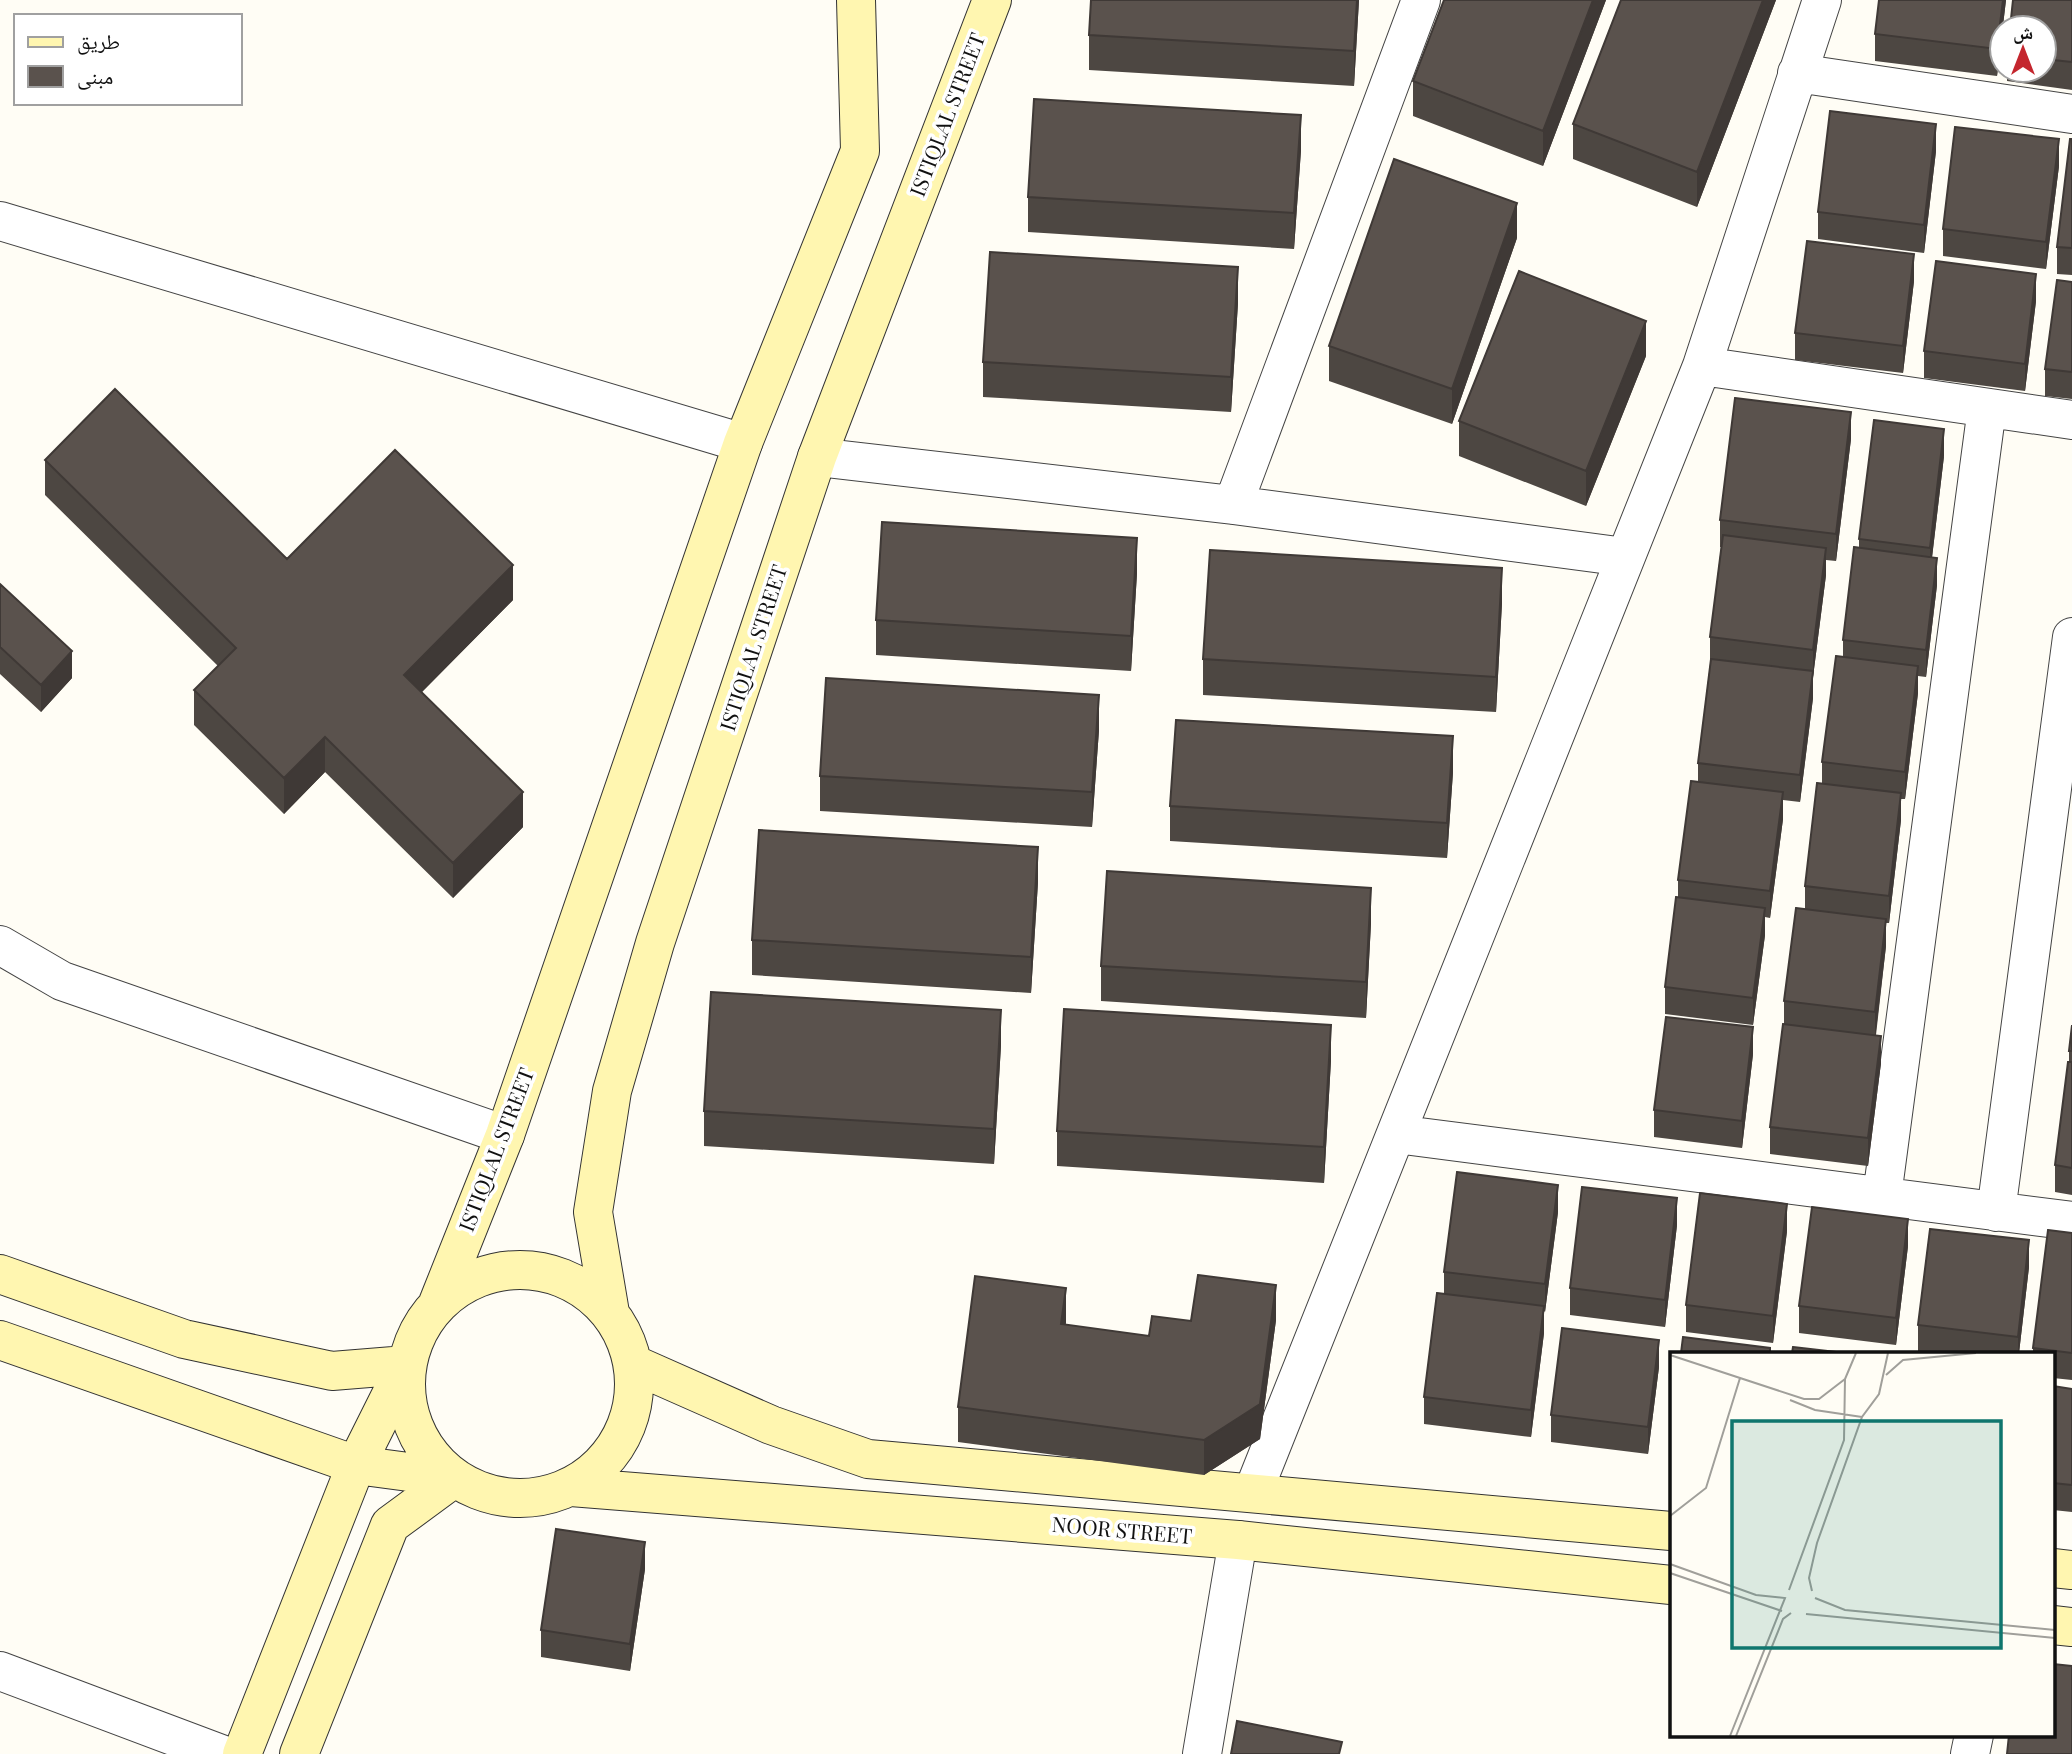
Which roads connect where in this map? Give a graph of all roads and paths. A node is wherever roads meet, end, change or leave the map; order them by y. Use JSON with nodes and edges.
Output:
{"nodes":[{"id":1,"x":856,"y":0,"type":"edge"},
{"id":2,"x":992,"y":0,"type":"edge"},
{"id":3,"x":1421,"y":0,"type":"edge"},
{"id":4,"x":1822,"y":0,"type":"edge"},
{"id":5,"x":1797,"y":73,"type":"junction"},
{"id":6,"x":2072,"y":114,"type":"edge"},
{"id":7,"x":0,"y":221,"type":"edge"},
{"id":8,"x":1702,"y":366,"type":"junction"},
{"id":9,"x":1987,"y":408,"type":"junction"},
{"id":10,"x":2072,"y":420,"type":"edge"},
{"id":11,"x":743,"y":443,"type":"junction"},
{"id":12,"x":817,"y":457,"type":"junction"},
{"id":13,"x":1234,"y":505,"type":"junction"},
{"id":14,"x":1626,"y":557,"type":"junction"},
{"id":15,"x":2072,"y":637,"type":"edge"},
{"id":16,"x":0,"y":945,"type":"edge"},
{"id":17,"x":1396,"y":1134,"type":"junction"},
{"id":18,"x":505,"y":1135,"type":"junction"},
{"id":19,"x":1882,"y":1196,"type":"junction"},
{"id":20,"x":1996,"y":1212,"type":"junction"},
{"id":21,"x":2072,"y":1221,"type":"edge"},
{"id":22,"x":0,"y":1273,"type":"edge"},
{"id":23,"x":438,"y":1303,"type":"junction"},
{"id":24,"x":610,"y":1313,"type":"junction"},
{"id":25,"x":0,"y":1340,"type":"edge"},
{"id":26,"x":633,"y":1363,"type":"junction"},
{"id":27,"x":406,"y":1366,"type":"junction"},
{"id":28,"x":356,"y":1465,"type":"junction"},
{"id":29,"x":454,"y":1478,"type":"junction"},
{"id":30,"x":571,"y":1487,"type":"junction"},
{"id":31,"x":1253,"y":1492,"type":"junction"},
{"id":32,"x":1670,"y":1531,"type":"edge"},
{"id":33,"x":1238,"y":1540,"type":"junction"},
{"id":34,"x":2054,"y":1568,"type":"edge"},
{"id":35,"x":2072,"y":1570,"type":"edge"},
{"id":36,"x":1670,"y":1585,"type":"edge"},
{"id":37,"x":2054,"y":1625,"type":"edge"},
{"id":38,"x":2072,"y":1628,"type":"edge"},
{"id":39,"x":0,"y":1671,"type":"edge"},
{"id":40,"x":1974,"y":1736,"type":"edge"},
{"id":41,"x":221,"y":1754,"type":"edge"},
{"id":42,"x":242,"y":1754,"type":"edge"},
{"id":43,"x":299,"y":1754,"type":"edge"},
{"id":44,"x":1202,"y":1754,"type":"edge"},
{"id":45,"x":1970,"y":1754,"type":"edge"}],
"edges":[{"from":1,"to":11,"type":"main road","name":"ISTIQLAL STREET"},
{"from":2,"to":12,"type":"main road","name":"ISTIQLAL STREET"},
{"from":3,"to":13,"type":"street"},
{"from":4,"to":5,"type":"street"},
{"from":5,"to":6,"type":"street"},
{"from":5,"to":8,"type":"street"},
{"from":7,"to":11,"type":"street"},
{"from":8,"to":9,"type":"street"},
{"from":8,"to":14,"type":"street"},
{"from":9,"to":10,"type":"street"},
{"from":9,"to":19,"type":"street"},
{"from":11,"to":18,"type":"main road","name":"ISTIQLAL STREET"},
{"from":12,"to":13,"type":"street"},
{"from":12,"to":24,"type":"main road","name":"ISTIQLAL STREET"},
{"from":13,"to":14,"type":"street"},
{"from":14,"to":17,"type":"street"},
{"from":15,"to":20,"type":"street"},
{"from":16,"to":18,"type":"street"},
{"from":17,"to":19,"type":"street"},
{"from":17,"to":31,"type":"street"},
{"from":18,"to":23,"type":"main road","name":"ISTIQLAL STREET"},
{"from":19,"to":20,"type":"street"},
{"from":20,"to":21,"type":"street"},
{"from":22,"to":27,"type":"main road"},
{"from":23,"to":24,"type":"main road"},
{"from":23,"to":27,"type":"main road"},
{"from":24,"to":26,"type":"main road"},
{"from":25,"to":28,"type":"main road"},
{"from":26,"to":30,"type":"main road"},
{"from":26,"to":31,"type":"main road"},
{"from":27,"to":28,"type":"main road"},
{"from":27,"to":29,"type":"main road"},
{"from":28,"to":29,"type":"main road"},
{"from":28,"to":42,"type":"main road"},
{"from":29,"to":30,"type":"main road"},
{"from":29,"to":43,"type":"main road"},
{"from":30,"to":33,"type":"main road","name":"NOOR STREET"},
{"from":31,"to":32,"type":"main road"},
{"from":33,"to":36,"type":"main road","name":"NOOR STREET"},
{"from":33,"to":44,"type":"street"},
{"from":34,"to":35,"type":"main road"},
{"from":37,"to":38,"type":"main road"},
{"from":39,"to":41,"type":"street"},
{"from":40,"to":45,"type":"street"}]}
